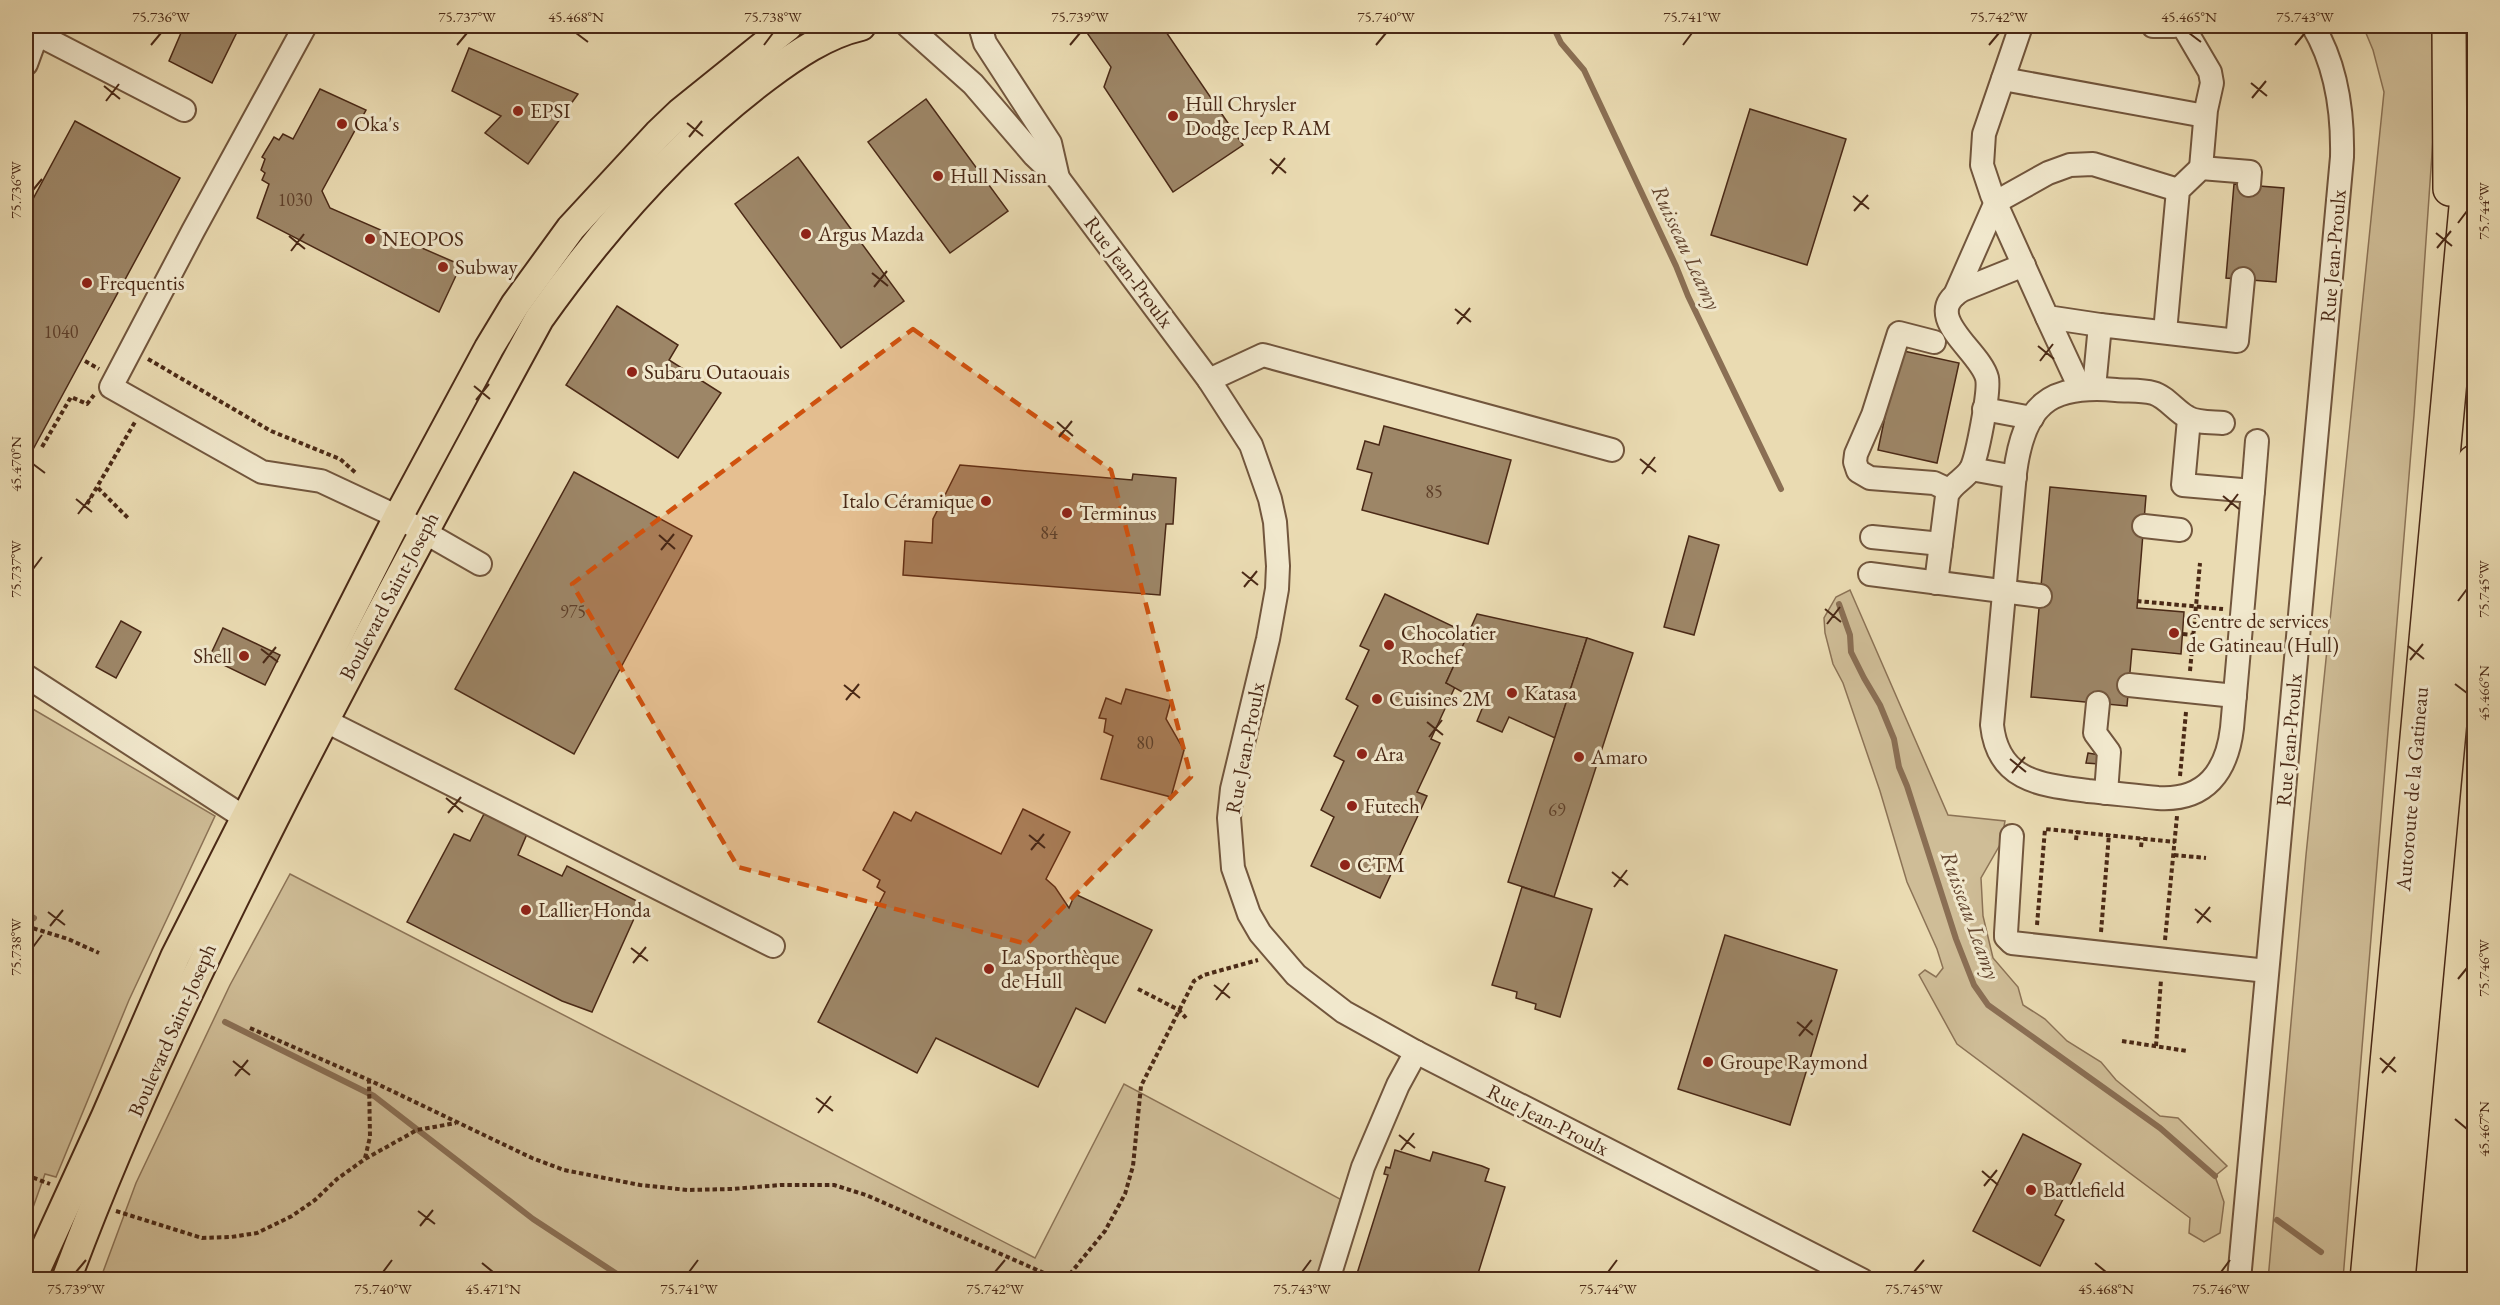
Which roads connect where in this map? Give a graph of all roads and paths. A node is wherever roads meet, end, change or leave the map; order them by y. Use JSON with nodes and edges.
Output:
{"nodes":[{"id":1,"x":305,"y":26,"type":"edge"},
{"id":2,"x":788,"y":26,"type":"edge"},
{"id":3,"x":861,"y":26,"type":"edge"},
{"id":4,"x":908,"y":26,"type":"edge"},
{"id":5,"x":980,"y":26,"type":"edge"},
{"id":6,"x":2021,"y":26,"type":"edge"},
{"id":7,"x":2152,"y":26,"type":"edge"},
{"id":8,"x":2174,"y":26,"type":"edge"},
{"id":9,"x":2183,"y":26,"type":"edge"},
{"id":10,"x":2313,"y":26,"type":"edge"},
{"id":11,"x":2449,"y":26,"type":"edge"},
{"id":12,"x":26,"y":64,"type":"edge"},
{"id":13,"x":2003,"y":79,"type":"junction"},
{"id":14,"x":184,"y":110,"type":"dead end"},
{"id":15,"x":2205,"y":116,"type":"junction"},
{"id":16,"x":2475,"y":120,"type":"edge"},
{"id":17,"x":2201,"y":168,"type":"junction"},
{"id":18,"x":1058,"y":178,"type":"junction"},
{"id":19,"x":2249,"y":185,"type":"dead end"},
{"id":20,"x":2178,"y":190,"type":"junction"},
{"id":21,"x":1996,"y":202,"type":"junction"},
{"id":22,"x":2024,"y":265,"type":"junction"},
{"id":23,"x":2243,"y":279,"type":"dead end"},
{"id":24,"x":1955,"y":295,"type":"junction"},
{"id":25,"x":2047,"y":316,"type":"junction"},
{"id":26,"x":1949,"y":324,"type":"junction"},
{"id":27,"x":2100,"y":325,"type":"junction"},
{"id":28,"x":2165,"y":332,"type":"junction"},
{"id":29,"x":130,"y":349,"type":"junction"},
{"id":30,"x":2452,"y":363,"type":"junction"},
{"id":31,"x":1209,"y":380,"type":"junction"},
{"id":32,"x":2087,"y":388,"type":"junction"},
{"id":33,"x":102,"y":400,"type":"dead end"},
{"id":34,"x":1984,"y":409,"type":"junction"},
{"id":35,"x":128,"y":415,"type":"dead end"},
{"id":36,"x":2032,"y":418,"type":"junction"},
{"id":37,"x":2189,"y":419,"type":"junction"},
{"id":38,"x":2223,"y":423,"type":"dead end"},
{"id":39,"x":2257,"y":441,"type":"dead end"},
{"id":40,"x":42,"y":447,"type":"dead end"},
{"id":41,"x":1612,"y":450,"type":"dead end"},
{"id":42,"x":2475,"y":462,"type":"edge"},
{"id":43,"x":1971,"y":469,"type":"junction"},
{"id":44,"x":2015,"y":477,"type":"junction"},
{"id":45,"x":364,"y":480,"type":"dead end"},
{"id":46,"x":98,"y":488,"type":"junction"},
{"id":47,"x":1949,"y":490,"type":"junction"},
{"id":48,"x":2253,"y":491,"type":"junction"},
{"id":49,"x":87,"y":504,"type":"dead end"},
{"id":50,"x":129,"y":519,"type":"dead end"},
{"id":51,"x":411,"y":524,"type":"junction"},
{"id":52,"x":2144,"y":526,"type":"dead end"},
{"id":53,"x":2180,"y":530,"type":"dead end"},
{"id":54,"x":1872,"y":537,"type":"dead end"},
{"id":55,"x":1941,"y":544,"type":"junction"},
{"id":56,"x":2200,"y":563,"type":"dead end"},
{"id":57,"x":480,"y":564,"type":"dead end"},
{"id":58,"x":1870,"y":574,"type":"dead end"},
{"id":59,"x":1935,"y":583,"type":"junction"},
{"id":60,"x":2004,"y":592,"type":"junction"},
{"id":61,"x":2040,"y":596,"type":"dead end"},
{"id":62,"x":2137,"y":601,"type":"dead end"},
{"id":63,"x":2197,"y":607,"type":"junction"},
{"id":64,"x":2229,"y":610,"type":"dead end"},
{"id":65,"x":2183,"y":634,"type":"dead end"},
{"id":66,"x":2194,"y":635,"type":"junction"},
{"id":67,"x":2190,"y":671,"type":"dead end"},
{"id":68,"x":26,"y":676,"type":"edge"},
{"id":69,"x":2129,"y":685,"type":"dead end"},
{"id":70,"x":2235,"y":696,"type":"junction"},
{"id":71,"x":2098,"y":703,"type":"dead end"},
{"id":72,"x":2187,"y":711,"type":"dead end"},
{"id":73,"x":312,"y":714,"type":"junction"},
{"id":74,"x":2180,"y":783,"type":"dead end"},
{"id":75,"x":2106,"y":792,"type":"junction"},
{"id":76,"x":2177,"y":812,"type":"dead end"},
{"id":77,"x":256,"y":825,"type":"junction"},
{"id":78,"x":2077,"y":831,"type":"junction"},
{"id":79,"x":2109,"y":834,"type":"junction"},
{"id":80,"x":2012,"y":836,"type":"dead end"},
{"id":81,"x":2142,"y":838,"type":"junction"},
{"id":82,"x":2076,"y":840,"type":"dead end"},
{"id":83,"x":2175,"y":842,"type":"junction"},
{"id":84,"x":2141,"y":847,"type":"dead end"},
{"id":85,"x":2174,"y":855,"type":"junction"},
{"id":86,"x":2206,"y":858,"type":"dead end"},
{"id":87,"x":26,"y":926,"type":"edge"},
{"id":88,"x":2037,"y":933,"type":"dead end"},
{"id":89,"x":2100,"y":938,"type":"dead end"},
{"id":90,"x":772,"y":946,"type":"dead end"},
{"id":91,"x":2164,"y":946,"type":"dead end"},
{"id":92,"x":99,"y":953,"type":"dead end"},
{"id":93,"x":1257,"y":961,"type":"dead end"},
{"id":94,"x":2267,"y":970,"type":"junction"},
{"id":95,"x":2162,"y":973,"type":"dead end"},
{"id":96,"x":1138,"y":989,"type":"dead end"},
{"id":97,"x":1179,"y":1010,"type":"junction"},
{"id":98,"x":1186,"y":1018,"type":"dead end"},
{"id":99,"x":250,"y":1028,"type":"dead end"},
{"id":100,"x":2122,"y":1041,"type":"dead end"},
{"id":101,"x":2156,"y":1046,"type":"junction"},
{"id":102,"x":2187,"y":1051,"type":"dead end"},
{"id":103,"x":1416,"y":1052,"type":"junction"},
{"id":104,"x":369,"y":1080,"type":"junction"},
{"id":105,"x":459,"y":1123,"type":"junction"},
{"id":106,"x":365,"y":1159,"type":"junction"},
{"id":107,"x":96,"y":1203,"type":"junction"},
{"id":108,"x":31,"y":1280,"type":"edge"},
{"id":109,"x":66,"y":1280,"type":"edge"},
{"id":110,"x":1060,"y":1280,"type":"edge"},
{"id":111,"x":1065,"y":1280,"type":"edge"},
{"id":112,"x":1328,"y":1280,"type":"edge"},
{"id":113,"x":1862,"y":1280,"type":"edge"},
{"id":114,"x":2239,"y":1280,"type":"edge"},
{"id":115,"x":2367,"y":1280,"type":"edge"},
{"id":116,"x":2398,"y":1280,"type":"edge"}],
"edges":[{"from":1,"to":29,"type":"street"},
{"from":2,"to":51,"type":"main road","name":"Boulevard Saint-Joseph"},
{"from":3,"to":51,"type":"main road","name":"Boulevard Saint-Joseph"},
{"from":4,"to":18,"type":"street","name":"Rue Jean-Proulx"},
{"from":5,"to":18,"type":"street","name":"Rue Jean-Proulx"},
{"from":6,"to":13,"type":"street"},
{"from":7,"to":8,"type":"street"},
{"from":9,"to":15,"type":"street"},
{"from":10,"to":94,"type":"street","name":"Rue Jean-Proulx"},
{"from":11,"to":30,"type":"highway"},
{"from":12,"to":14,"type":"street"},
{"from":13,"to":15,"type":"street"},
{"from":13,"to":21,"type":"street"},
{"from":15,"to":17,"type":"street"},
{"from":16,"to":30,"type":"highway","name":"Autoroute de la Gatineau"},
{"from":17,"to":19,"type":"street"},
{"from":17,"to":20,"type":"street"},
{"from":18,"to":31,"type":"street","name":"Rue Jean-Proulx"},
{"from":20,"to":21,"type":"street"},
{"from":20,"to":28,"type":"street"},
{"from":21,"to":22,"type":"street"},
{"from":21,"to":24,"type":"street"},
{"from":22,"to":24,"type":"street"},
{"from":22,"to":25,"type":"street"},
{"from":23,"to":28,"type":"street"},
{"from":24,"to":26,"type":"street"},
{"from":25,"to":27,"type":"street"},
{"from":25,"to":32,"type":"street"},
{"from":26,"to":34,"type":"street"},
{"from":26,"to":47,"type":"street"},
{"from":27,"to":28,"type":"street"},
{"from":27,"to":32,"type":"street"},
{"from":29,"to":45,"type":"path"},
{"from":29,"to":51,"type":"street"},
{"from":30,"to":115,"type":"highway","name":"Autoroute de la Gatineau"},
{"from":31,"to":41,"type":"street"},
{"from":31,"to":103,"type":"street","name":"Rue Jean-Proulx"},
{"from":32,"to":36,"type":"street"},
{"from":32,"to":37,"type":"street"},
{"from":33,"to":40,"type":"path"},
{"from":34,"to":36,"type":"street"},
{"from":34,"to":43,"type":"street"},
{"from":35,"to":46,"type":"path"},
{"from":36,"to":44,"type":"street"},
{"from":37,"to":38,"type":"street"},
{"from":37,"to":48,"type":"street"},
{"from":39,"to":48,"type":"street"},
{"from":42,"to":116,"type":"highway","name":"Autoroute de la Gatineau"},
{"from":43,"to":44,"type":"street"},
{"from":43,"to":47,"type":"street"},
{"from":44,"to":60,"type":"street"},
{"from":46,"to":49,"type":"path"},
{"from":46,"to":50,"type":"path"},
{"from":47,"to":55,"type":"street"},
{"from":48,"to":70,"type":"street"},
{"from":51,"to":57,"type":"street"},
{"from":51,"to":73,"type":"main road","name":"Boulevard Saint-Joseph"},
{"from":52,"to":53,"type":"street"},
{"from":54,"to":55,"type":"street"},
{"from":55,"to":59,"type":"street"},
{"from":56,"to":63,"type":"path"},
{"from":58,"to":59,"type":"street"},
{"from":59,"to":60,"type":"street"},
{"from":60,"to":61,"type":"street"},
{"from":60,"to":75,"type":"street"},
{"from":62,"to":63,"type":"path"},
{"from":63,"to":64,"type":"path"},
{"from":63,"to":66,"type":"path"},
{"from":65,"to":66,"type":"path"},
{"from":66,"to":67,"type":"path"},
{"from":68,"to":77,"type":"street"},
{"from":69,"to":70,"type":"street"},
{"from":70,"to":75,"type":"street"},
{"from":71,"to":75,"type":"street"},
{"from":72,"to":74,"type":"path"},
{"from":73,"to":77,"type":"main road","name":"Boulevard Saint-Joseph"},
{"from":73,"to":90,"type":"street"},
{"from":76,"to":83,"type":"path"},
{"from":77,"to":107,"type":"main road","name":"Boulevard Saint-Joseph"},
{"from":77,"to":108,"type":"main road","name":"Boulevard Saint-Joseph"},
{"from":78,"to":79,"type":"path"},
{"from":78,"to":82,"type":"path"},
{"from":78,"to":88,"type":"path"},
{"from":79,"to":81,"type":"path"},
{"from":79,"to":89,"type":"path"},
{"from":80,"to":94,"type":"street"},
{"from":81,"to":83,"type":"path"},
{"from":81,"to":84,"type":"path"},
{"from":83,"to":85,"type":"path"},
{"from":85,"to":86,"type":"path"},
{"from":85,"to":91,"type":"path"},
{"from":87,"to":92,"type":"path"},
{"from":93,"to":97,"type":"path"},
{"from":94,"to":114,"type":"street","name":"Rue Jean-Proulx"},
{"from":95,"to":101,"type":"path"},
{"from":96,"to":97,"type":"path"},
{"from":97,"to":98,"type":"path"},
{"from":97,"to":111,"type":"path"},
{"from":99,"to":104,"type":"path"},
{"from":100,"to":101,"type":"path"},
{"from":101,"to":102,"type":"path"},
{"from":103,"to":112,"type":"street"},
{"from":103,"to":113,"type":"street","name":"Rue Jean-Proulx"},
{"from":104,"to":105,"type":"path"},
{"from":104,"to":106,"type":"path"},
{"from":105,"to":106,"type":"path"},
{"from":105,"to":110,"type":"path"},
{"from":106,"to":107,"type":"path"},
{"from":107,"to":109,"type":"main road","name":"Boulevard Saint-Joseph"}]}
